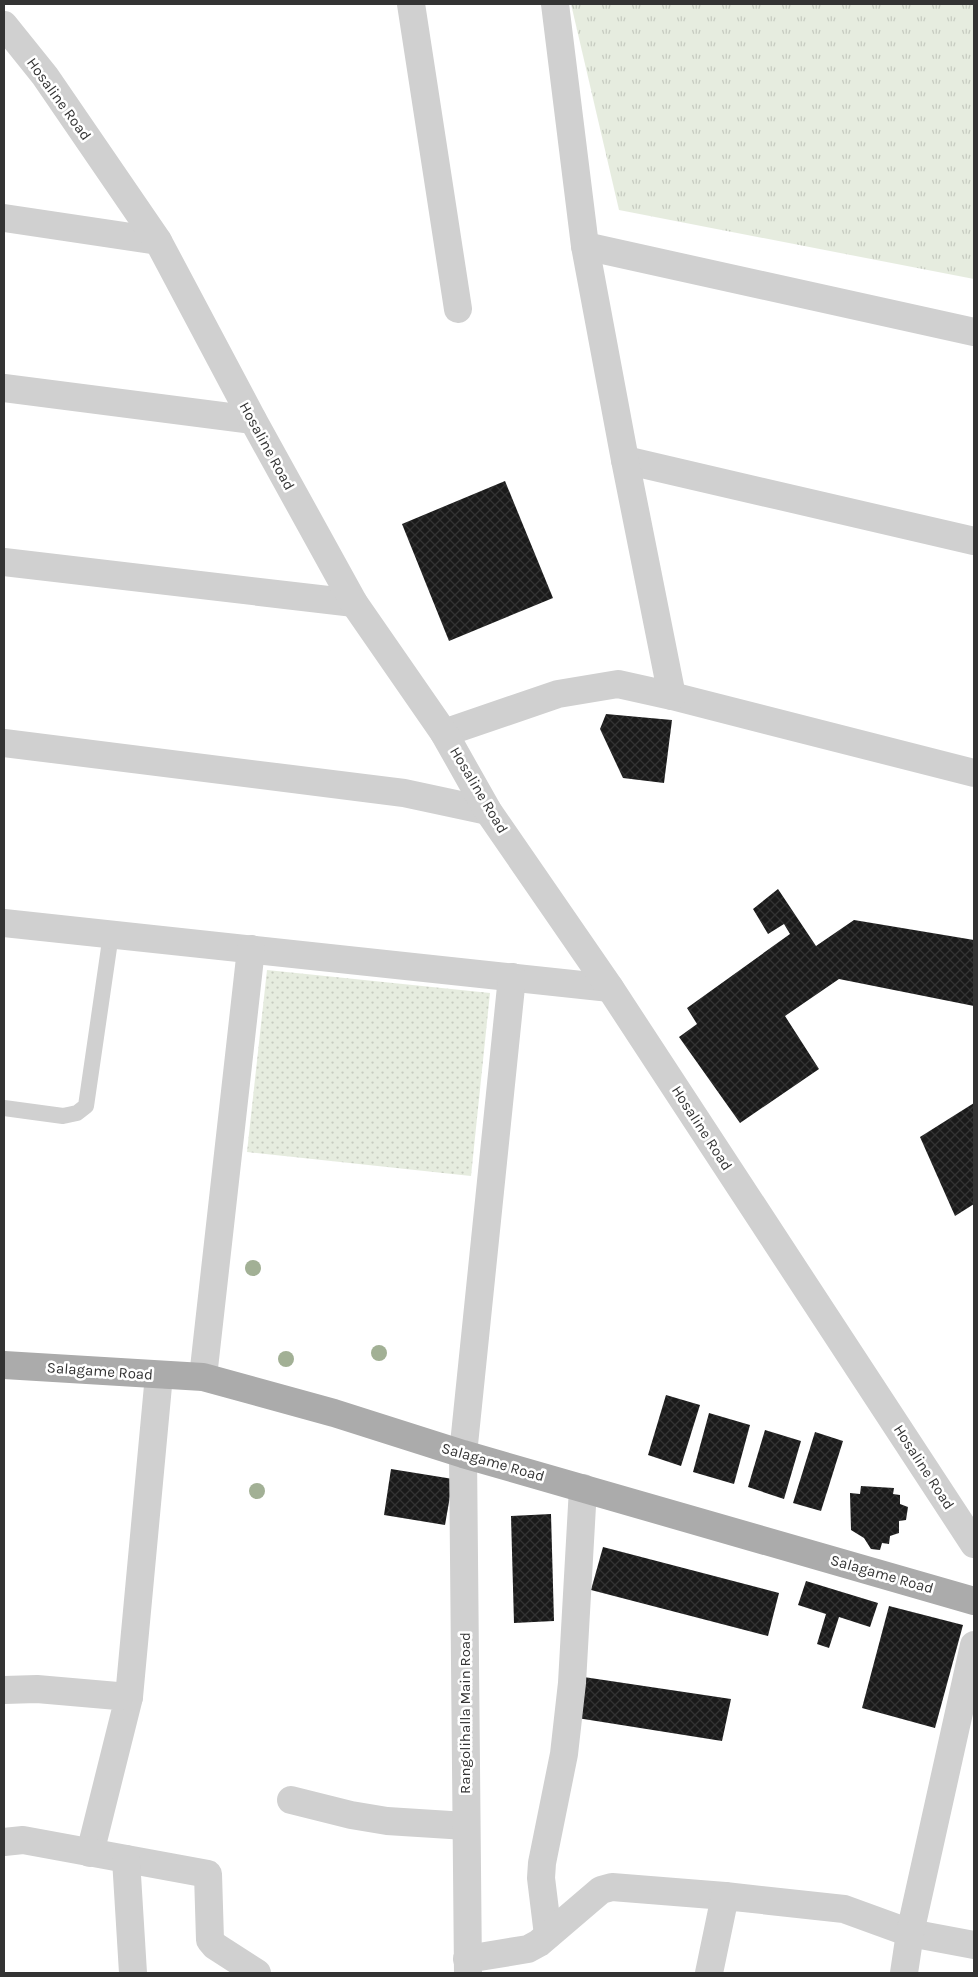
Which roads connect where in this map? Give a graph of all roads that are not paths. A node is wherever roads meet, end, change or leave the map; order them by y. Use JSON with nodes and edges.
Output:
{"nodes":[{"id":1,"x":412,"y":4,"type":"edge"},
{"id":2,"x":555,"y":4,"type":"edge"},
{"id":3,"x":4,"y":25,"type":"edge"},
{"id":4,"x":14,"y":50,"type":"edge"},
{"id":5,"x":4,"y":218,"type":"edge"},
{"id":6,"x":158,"y":241,"type":"junction"},
{"id":7,"x":585,"y":246,"type":"junction"},
{"id":8,"x":458,"y":309,"type":"dead end"},
{"id":9,"x":974,"y":332,"type":"edge"},
{"id":10,"x":4,"y":388,"type":"edge"},
{"id":11,"x":252,"y":420,"type":"junction"},
{"id":12,"x":625,"y":460,"type":"junction"},
{"id":13,"x":974,"y":541,"type":"edge"},
{"id":14,"x":4,"y":562,"type":"edge"},
{"id":15,"x":354,"y":603,"type":"junction"},
{"id":16,"x":672,"y":696,"type":"junction"},
{"id":17,"x":444,"y":733,"type":"junction"},
{"id":18,"x":4,"y":743,"type":"edge"},
{"id":19,"x":974,"y":773,"type":"edge"},
{"id":20,"x":488,"y":810,"type":"junction"},
{"id":21,"x":4,"y":922,"type":"edge"},
{"id":22,"x":111,"y":934,"type":"junction"},
{"id":23,"x":251,"y":949,"type":"junction"},
{"id":24,"x":512,"y":977,"type":"junction"},
{"id":25,"x":610,"y":988,"type":"junction"},
{"id":26,"x":4,"y":1108,"type":"edge"},
{"id":27,"x":4,"y":1365,"type":"edge"},
{"id":28,"x":159,"y":1375,"type":"junction"},
{"id":29,"x":203,"y":1377,"type":"junction"},
{"id":30,"x":463,"y":1454,"type":"junction"},
{"id":31,"x":582,"y":1488,"type":"junction"},
{"id":32,"x":974,"y":1544,"type":"edge"},
{"id":33,"x":974,"y":1601,"type":"edge"},
{"id":34,"x":974,"y":1645,"type":"edge"},
{"id":35,"x":4,"y":1690,"type":"edge"},
{"id":36,"x":129,"y":1697,"type":"junction"},
{"id":37,"x":291,"y":1800,"type":"dead end"},
{"id":38,"x":466,"y":1826,"type":"junction"},
{"id":39,"x":4,"y":1842,"type":"edge"},
{"id":40,"x":90,"y":1852,"type":"junction"},
{"id":41,"x":126,"y":1859,"type":"junction"},
{"id":42,"x":725,"y":1896,"type":"junction"},
{"id":43,"x":910,"y":1933,"type":"junction"},
{"id":44,"x":548,"y":1935,"type":"junction"},
{"id":45,"x":974,"y":1945,"type":"edge"},
{"id":46,"x":215,"y":1946,"type":"junction"},
{"id":47,"x":467,"y":1966,"type":"edge"},
{"id":48,"x":133,"y":1973,"type":"edge"},
{"id":49,"x":218,"y":1973,"type":"edge"},
{"id":50,"x":257,"y":1973,"type":"edge"},
{"id":51,"x":708,"y":1973,"type":"edge"},
{"id":52,"x":904,"y":1973,"type":"edge"}],
"edges":[{"from":1,"to":8,"type":"street"},
{"from":2,"to":7,"type":"street"},
{"from":3,"to":4,"type":"street","name":"Hosaline Road"},
{"from":4,"to":6,"type":"street","name":"Hosaline Road"},
{"from":5,"to":6,"type":"street"},
{"from":6,"to":11,"type":"street","name":"Hosaline Road"},
{"from":7,"to":9,"type":"street"},
{"from":7,"to":12,"type":"street"},
{"from":10,"to":11,"type":"street"},
{"from":11,"to":15,"type":"street","name":"Hosaline Road"},
{"from":12,"to":13,"type":"street"},
{"from":12,"to":16,"type":"street"},
{"from":14,"to":15,"type":"street"},
{"from":15,"to":17,"type":"street","name":"Hosaline Road"},
{"from":16,"to":17,"type":"street"},
{"from":16,"to":19,"type":"street"},
{"from":17,"to":20,"type":"street","name":"Hosaline Road"},
{"from":18,"to":20,"type":"street"},
{"from":20,"to":25,"type":"street","name":"Hosaline Road"},
{"from":21,"to":22,"type":"street"},
{"from":22,"to":23,"type":"street"},
{"from":22,"to":26,"type":"lane"},
{"from":23,"to":24,"type":"street"},
{"from":23,"to":29,"type":"street"},
{"from":24,"to":25,"type":"street"},
{"from":24,"to":30,"type":"street","name":"Rangolihalla Main Road"},
{"from":25,"to":32,"type":"street","name":"Hosaline Road"},
{"from":27,"to":28,"type":"main road","name":"Salagame Road"},
{"from":28,"to":29,"type":"main road","name":"Salagame Road"},
{"from":28,"to":36,"type":"street"},
{"from":29,"to":30,"type":"main road","name":"Salagame Road"},
{"from":30,"to":31,"type":"main road","name":"Salagame Road"},
{"from":30,"to":38,"type":"street","name":"Rangolihalla Main Road"},
{"from":31,"to":33,"type":"main road","name":"Salagame Road"},
{"from":31,"to":44,"type":"street"},
{"from":34,"to":43,"type":"street"},
{"from":35,"to":36,"type":"street"},
{"from":36,"to":40,"type":"street"},
{"from":37,"to":38,"type":"street"},
{"from":38,"to":47,"type":"street","name":"Rangolihalla Main Road"},
{"from":39,"to":40,"type":"street"},
{"from":40,"to":41,"type":"street"},
{"from":41,"to":46,"type":"street"},
{"from":41,"to":48,"type":"street"},
{"from":42,"to":43,"type":"street"},
{"from":42,"to":44,"type":"street"},
{"from":42,"to":51,"type":"street"},
{"from":43,"to":45,"type":"street"},
{"from":43,"to":52,"type":"street"},
{"from":44,"to":47,"type":"street"},
{"from":46,"to":49,"type":"street"},
{"from":46,"to":50,"type":"street"}]}
